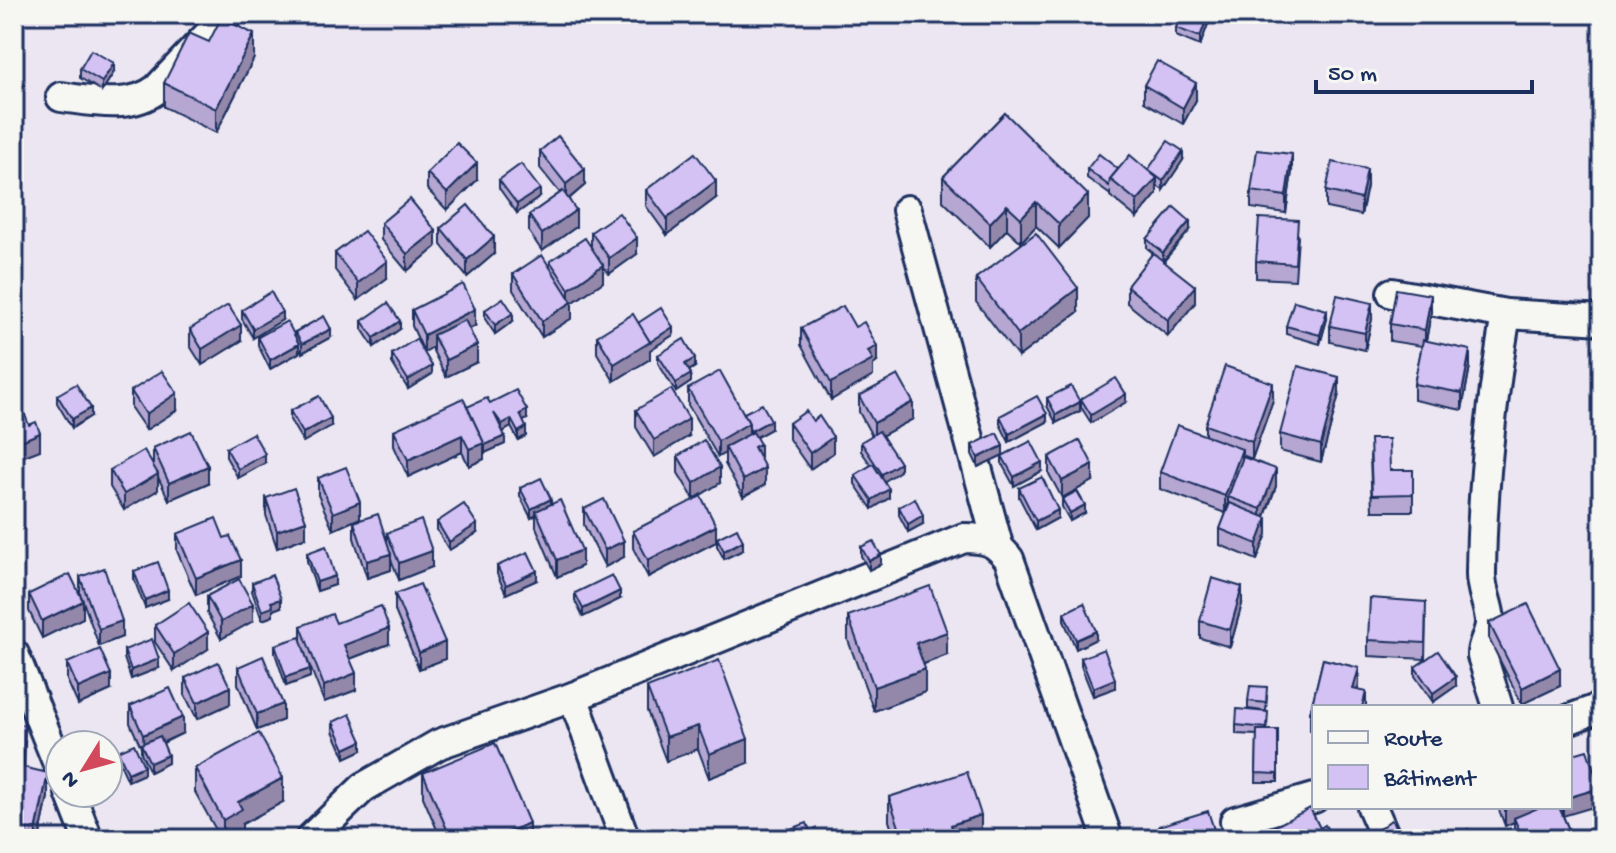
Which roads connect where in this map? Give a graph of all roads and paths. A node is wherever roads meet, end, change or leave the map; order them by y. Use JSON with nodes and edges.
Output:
{"nodes":[{"id":1,"x":228,"y":14,"type":"edge"},
{"id":2,"x":61,"y":97,"type":"dead end"},
{"id":3,"x":907,"y":210,"type":"dead end"},
{"id":4,"x":1392,"y":293,"type":"edge"},
{"id":5,"x":1506,"y":314,"type":"junction"},
{"id":6,"x":1602,"y":320,"type":"edge"},
{"id":7,"x":998,"y":545,"type":"junction"},
{"id":8,"x":14,"y":654,"type":"edge"},
{"id":9,"x":573,"y":697,"type":"junction"},
{"id":10,"x":1497,"y":705,"type":"edge"},
{"id":11,"x":1602,"y":707,"type":"edge"},
{"id":12,"x":1572,"y":718,"type":"edge"},
{"id":13,"x":44,"y":729,"type":"edge"},
{"id":14,"x":1312,"y":799,"type":"edge"},
{"id":15,"x":76,"y":809,"type":"edge"},
{"id":16,"x":1373,"y":809,"type":"edge"},
{"id":17,"x":1235,"y":821,"type":"dead end"},
{"id":18,"x":88,"y":839,"type":"edge"},
{"id":19,"x":310,"y":839,"type":"edge"},
{"id":20,"x":625,"y":839,"type":"edge"},
{"id":21,"x":1108,"y":839,"type":"edge"},
{"id":22,"x":1386,"y":839,"type":"edge"}],
"edges":[{"from":1,"to":2,"type":"street"},
{"from":3,"to":7,"type":"street"},
{"from":4,"to":5,"type":"street"},
{"from":5,"to":6,"type":"street"},
{"from":5,"to":10,"type":"street"},
{"from":7,"to":9,"type":"street"},
{"from":7,"to":21,"type":"street"},
{"from":8,"to":13,"type":"street"},
{"from":9,"to":19,"type":"street"},
{"from":9,"to":20,"type":"street"},
{"from":11,"to":12,"type":"street"},
{"from":14,"to":17,"type":"street"},
{"from":15,"to":18,"type":"street"},
{"from":16,"to":22,"type":"street"}]}
